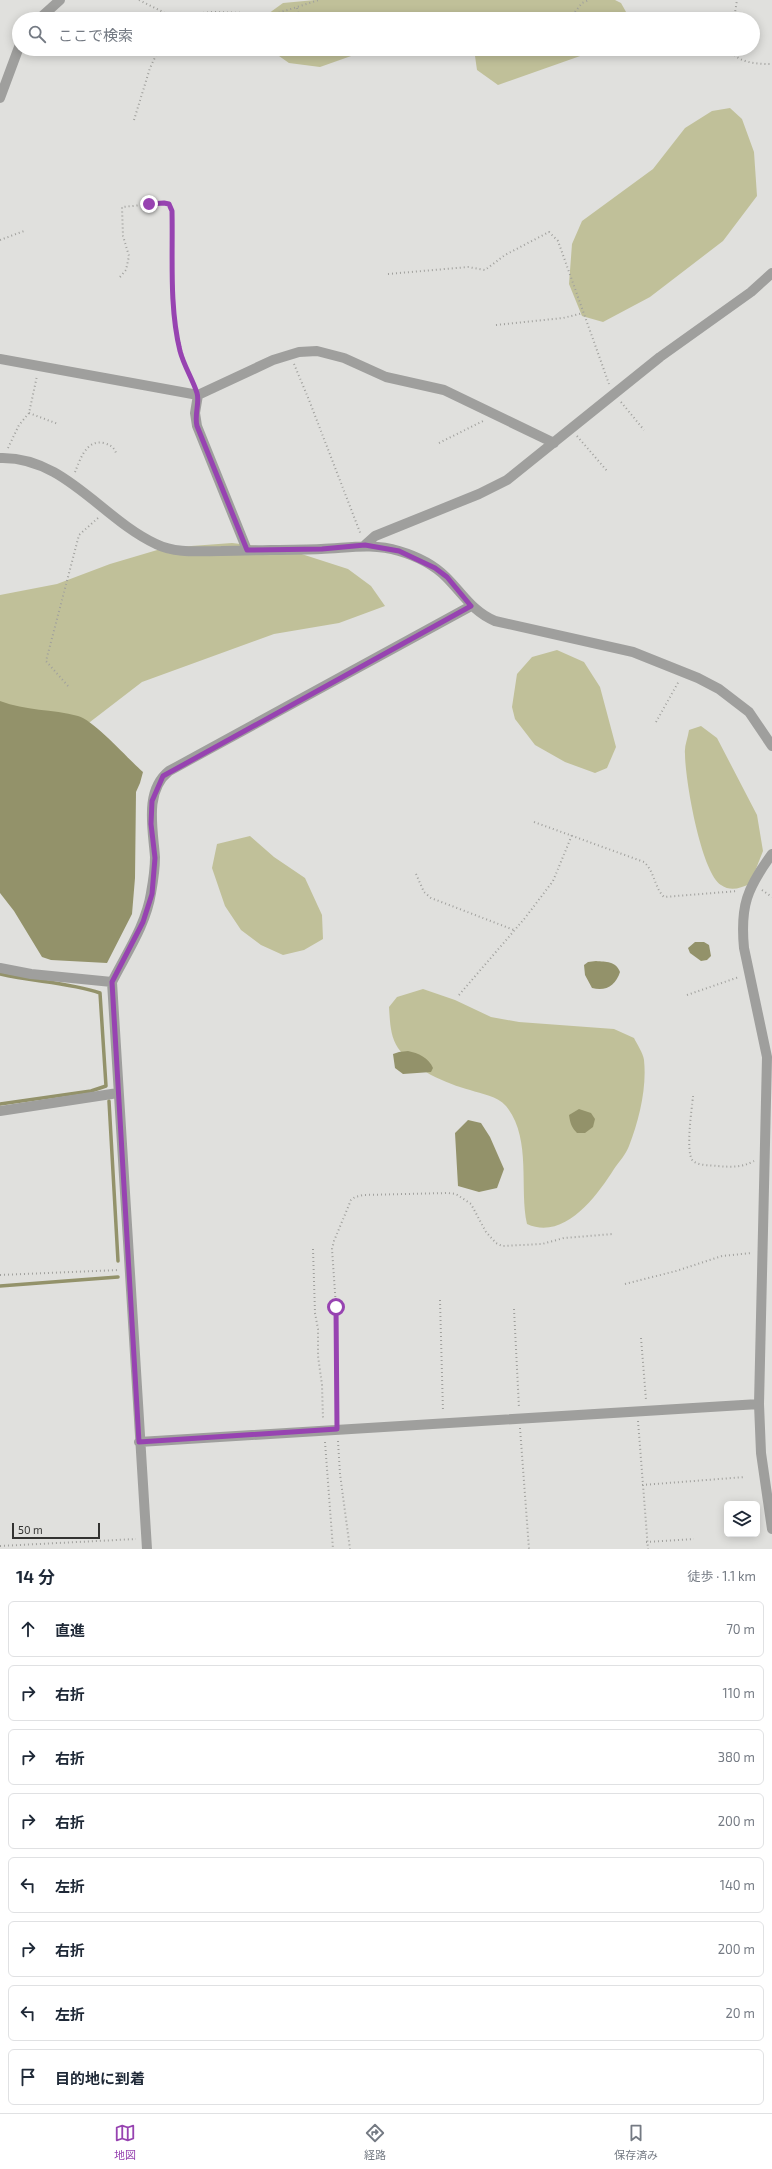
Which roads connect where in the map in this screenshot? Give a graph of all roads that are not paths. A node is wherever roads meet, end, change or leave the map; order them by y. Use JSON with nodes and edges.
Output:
{"nodes":[{"id":1,"x":60,"y":0,"type":"edge"},
{"id":2,"x":47,"y":12,"type":"edge"},
{"id":3,"x":16,"y":56,"type":"edge"},
{"id":4,"x":0,"y":98,"type":"edge"},
{"id":5,"x":772,"y":273,"type":"edge"},
{"id":6,"x":0,"y":358,"type":"edge"},
{"id":7,"x":198,"y":395,"type":"junction"},
{"id":8,"x":554,"y":443,"type":"junction"},
{"id":9,"x":4,"y":458,"type":"edge"},
{"id":10,"x":365,"y":545,"type":"junction"},
{"id":11,"x":247,"y":550,"type":"junction"},
{"id":12,"x":471,"y":606,"type":"junction"},
{"id":13,"x":772,"y":746,"type":"edge"},
{"id":14,"x":772,"y":854,"type":"edge"},
{"id":15,"x":0,"y":968,"type":"edge"},
{"id":16,"x":112,"y":982,"type":"junction"},
{"id":17,"x":118,"y":1093,"type":"junction"},
{"id":18,"x":0,"y":1111,"type":"edge"},
{"id":19,"x":759,"y":1404,"type":"junction"},
{"id":20,"x":139,"y":1442,"type":"junction"},
{"id":21,"x":772,"y":1529,"type":"edge"},
{"id":22,"x":147,"y":1549,"type":"edge"}],
"edges":[{"from":1,"to":2,"type":"street"},
{"from":3,"to":4,"type":"street"},
{"from":5,"to":8,"type":"street"},
{"from":6,"to":7,"type":"street"},
{"from":7,"to":8,"type":"street"},
{"from":7,"to":11,"type":"street"},
{"from":8,"to":10,"type":"street"},
{"from":9,"to":11,"type":"street"},
{"from":10,"to":11,"type":"street"},
{"from":10,"to":12,"type":"street"},
{"from":12,"to":13,"type":"street"},
{"from":12,"to":16,"type":"street"},
{"from":14,"to":19,"type":"street"},
{"from":15,"to":16,"type":"street"},
{"from":16,"to":17,"type":"street"},
{"from":17,"to":18,"type":"street"},
{"from":17,"to":20,"type":"street"},
{"from":19,"to":20,"type":"street"},
{"from":19,"to":21,"type":"street"},
{"from":20,"to":22,"type":"street"}]}
